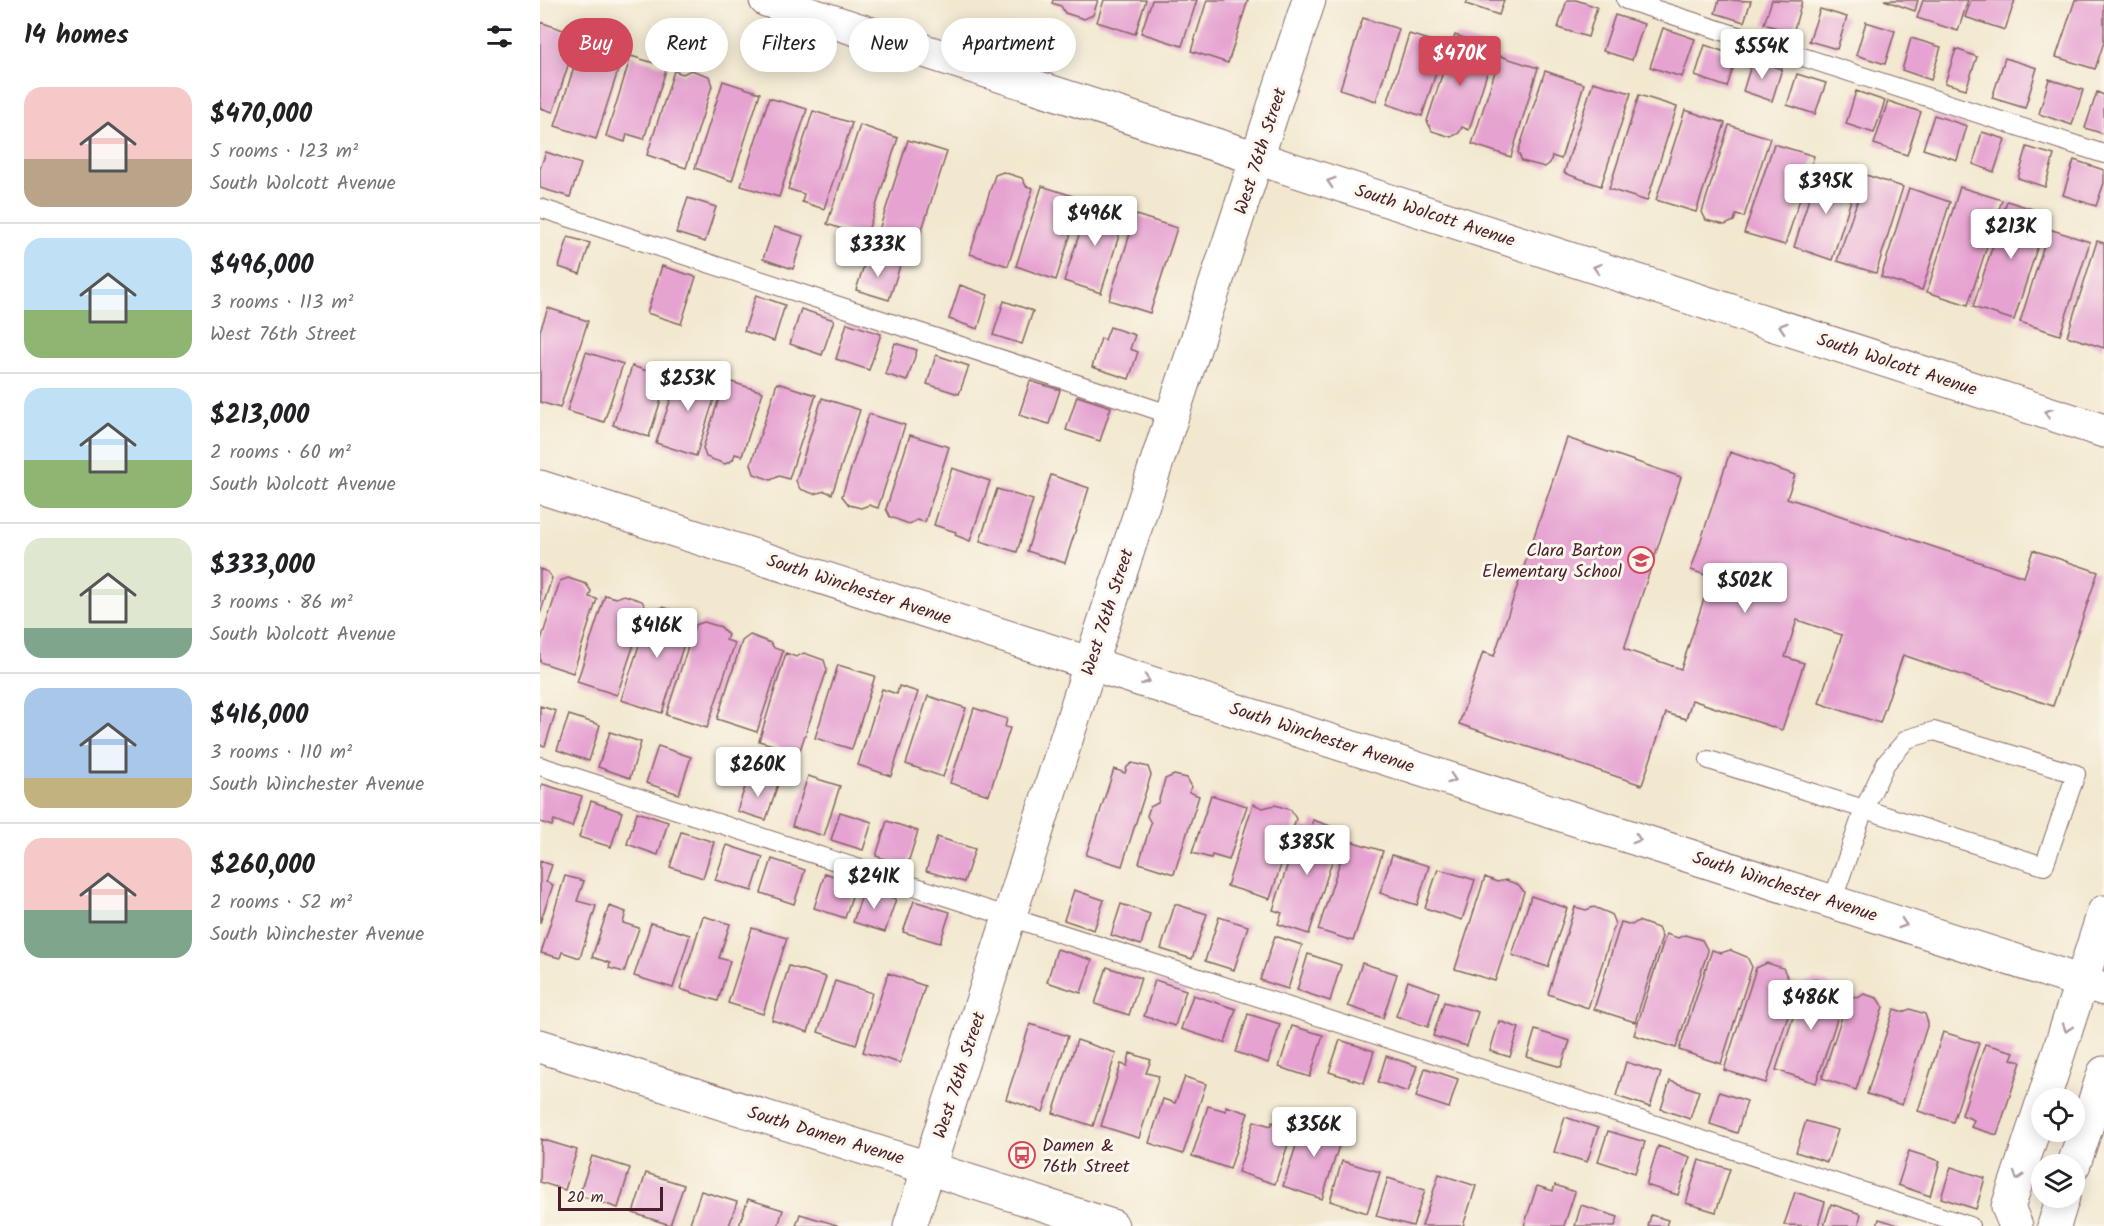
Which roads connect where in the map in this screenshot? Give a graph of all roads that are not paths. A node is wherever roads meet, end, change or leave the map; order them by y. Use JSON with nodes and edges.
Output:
{"nodes":[{"id":1,"x":765,"y":0,"type":"edge"},
{"id":2,"x":1309,"y":0,"type":"edge"},
{"id":3,"x":1626,"y":0,"type":"edge"},
{"id":4,"x":2104,"y":154,"type":"edge"},
{"id":5,"x":1257,"y":158,"type":"junction"},
{"id":6,"x":540,"y":208,"type":"edge"},
{"id":7,"x":1172,"y":415,"type":"junction"},
{"id":8,"x":2104,"y":431,"type":"edge"},
{"id":9,"x":540,"y":487,"type":"edge"},
{"id":10,"x":1091,"y":662,"type":"junction"},
{"id":11,"x":1709,"y":760,"type":"dead end"},
{"id":12,"x":540,"y":766,"type":"edge"},
{"id":13,"x":1864,"y":809,"type":"junction"},
{"id":14,"x":1832,"y":902,"type":"junction"},
{"id":15,"x":2104,"y":912,"type":"edge"},
{"id":16,"x":1010,"y":917,"type":"junction"},
{"id":17,"x":2093,"y":985,"type":"edge"},
{"id":18,"x":540,"y":1046,"type":"edge"},
{"id":19,"x":2104,"y":1073,"type":"edge"},
{"id":20,"x":2048,"y":1088,"type":"edge"},
{"id":21,"x":2031,"y":1137,"type":"edge"},
{"id":22,"x":2077,"y":1154,"type":"edge"},
{"id":23,"x":929,"y":1167,"type":"junction"},
{"id":24,"x":2060,"y":1208,"type":"edge"},
{"id":25,"x":910,"y":1226,"type":"edge"},
{"id":26,"x":1112,"y":1226,"type":"edge"},
{"id":27,"x":1970,"y":1226,"type":"edge"},
{"id":28,"x":2016,"y":1226,"type":"edge"},
{"id":29,"x":2054,"y":1226,"type":"edge"}],
"edges":[{"from":1,"to":5,"type":"street","name":"South Wolcott Avenue"},
{"from":2,"to":5,"type":"street","name":"West 76th Street"},
{"from":3,"to":4,"type":"lane"},
{"from":5,"to":7,"type":"street","name":"West 76th Street"},
{"from":8,"to":5,"type":"street","name":"South Wolcott Avenue","one_way":true},
{"from":6,"to":7,"type":"lane"},
{"from":7,"to":10,"type":"street","name":"West 76th Street"},
{"from":9,"to":10,"type":"street","name":"South Winchester Avenue"},
{"from":10,"to":14,"type":"street","name":"South Winchester Avenue","one_way":true},
{"from":10,"to":16,"type":"street","name":"West 76th Street"},
{"from":11,"to":13,"type":"lane"},
{"from":12,"to":16,"type":"lane"},
{"from":13,"to":13,"type":"lane"},
{"from":13,"to":14,"type":"lane"},
{"from":14,"to":17,"type":"street","name":"South Winchester Avenue","one_way":true},
{"from":15,"to":17,"type":"street"},
{"from":16,"to":23,"type":"street","name":"West 76th Street"},
{"from":16,"to":27,"type":"lane"},
{"from":17,"to":20,"type":"street","one_way":true},
{"from":18,"to":23,"type":"street","name":"South Damen Avenue"},
{"from":19,"to":22,"type":"street"},
{"from":21,"to":28,"type":"street","one_way":true},
{"from":23,"to":25,"type":"street","name":"West 76th Street"},
{"from":23,"to":26,"type":"street","name":"South Damen Avenue"},
{"from":24,"to":29,"type":"street"}]}
